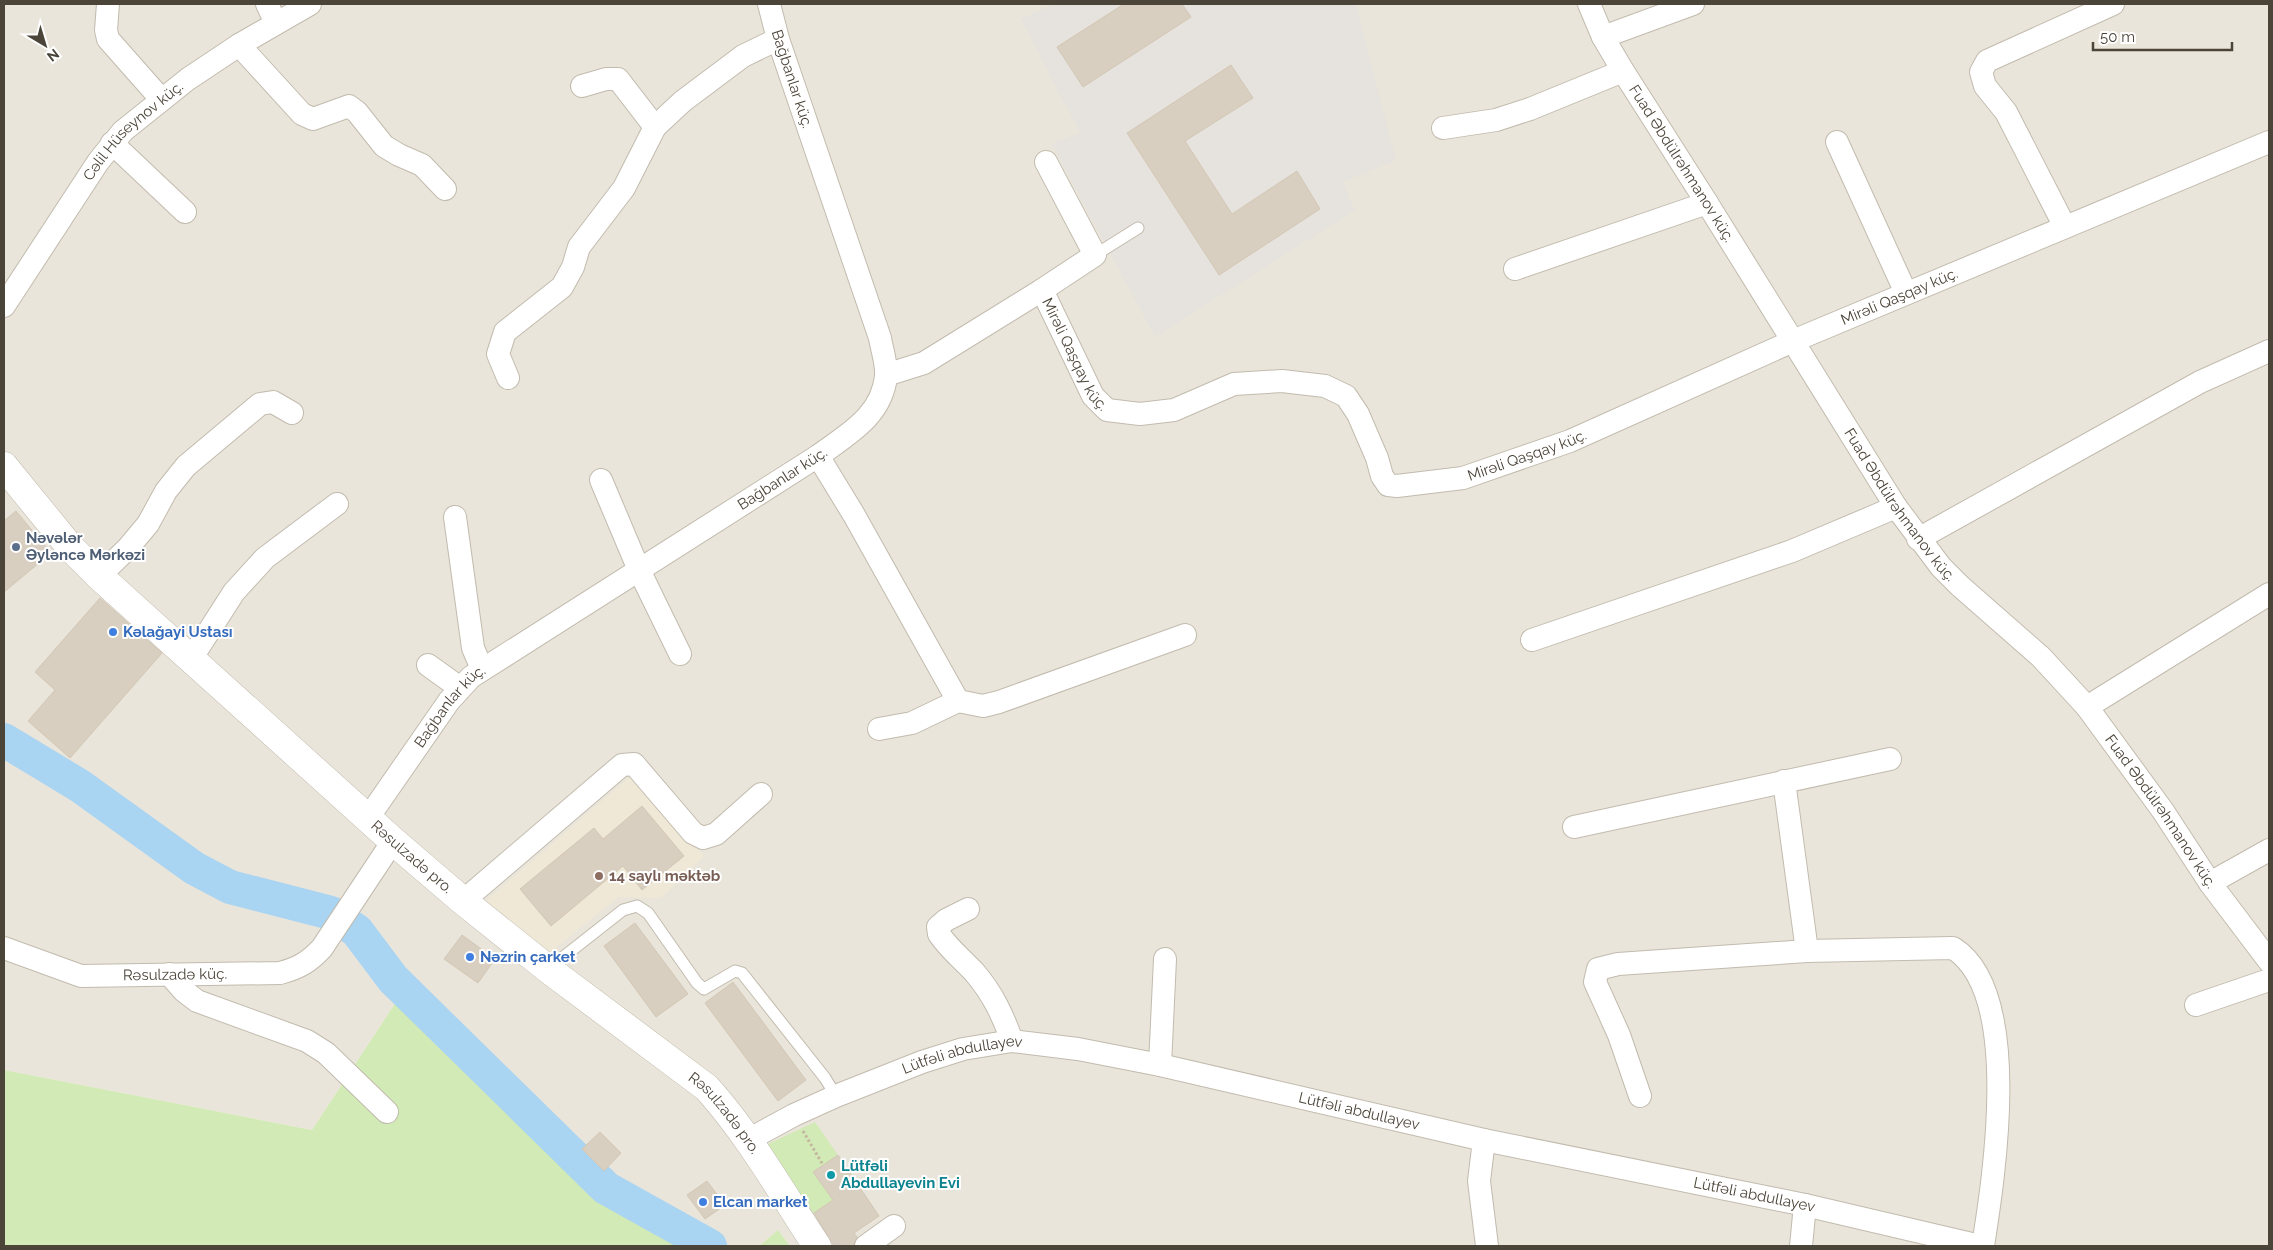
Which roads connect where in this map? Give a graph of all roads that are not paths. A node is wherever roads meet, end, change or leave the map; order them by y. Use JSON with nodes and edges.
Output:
{"nodes":[{"id":1,"x":108,"y":4,"type":"edge"},
{"id":2,"x":310,"y":4,"type":"edge"},
{"id":3,"x":769,"y":4,"type":"edge"},
{"id":4,"x":1589,"y":4,"type":"edge"},
{"id":5,"x":1693,"y":4,"type":"edge"},
{"id":6,"x":2113,"y":4,"type":"edge"},
{"id":7,"x":271,"y":13,"type":"edge"},
{"id":8,"x":1604,"y":37,"type":"junction"},
{"id":9,"x":778,"y":39,"type":"junction"},
{"id":10,"x":239,"y":45,"type":"junction"},
{"id":11,"x":1623,"y":71,"type":"junction"},
{"id":12,"x":582,"y":86,"type":"dead end"},
{"id":13,"x":160,"y":99,"type":"junction"},
{"id":14,"x":655,"y":127,"type":"junction"},
{"id":15,"x":1443,"y":128,"type":"dead end"},
{"id":16,"x":1837,"y":142,"type":"dead end"},
{"id":17,"x":2269,"y":142,"type":"edge"},
{"id":18,"x":112,"y":143,"type":"junction"},
{"id":19,"x":1046,"y":162,"type":"dead end"},
{"id":20,"x":445,"y":189,"type":"dead end"},
{"id":21,"x":1708,"y":203,"type":"junction"},
{"id":22,"x":185,"y":212,"type":"dead end"},
{"id":23,"x":2065,"y":227,"type":"junction"},
{"id":24,"x":1138,"y":228,"type":"dead end"},
{"id":25,"x":1095,"y":256,"type":"junction"},
{"id":26,"x":1515,"y":269,"type":"dead end"},
{"id":27,"x":1042,"y":290,"type":"junction"},
{"id":28,"x":1906,"y":294,"type":"junction"},
{"id":29,"x":4,"y":306,"type":"edge"},
{"id":30,"x":1793,"y":341,"type":"junction"},
{"id":31,"x":2269,"y":352,"type":"edge"},
{"id":32,"x":886,"y":375,"type":"junction"},
{"id":33,"x":508,"y":378,"type":"dead end"},
{"id":34,"x":292,"y":413,"type":"dead end"},
{"id":35,"x":818,"y":456,"type":"junction"},
{"id":36,"x":4,"y":466,"type":"edge"},
{"id":37,"x":601,"y":480,"type":"dead end"},
{"id":38,"x":337,"y":504,"type":"dead end"},
{"id":39,"x":1896,"y":507,"type":"junction"},
{"id":40,"x":455,"y":517,"type":"dead end"},
{"id":41,"x":1918,"y":539,"type":"junction"},
{"id":42,"x":639,"y":570,"type":"junction"},
{"id":43,"x":99,"y":576,"type":"junction"},
{"id":44,"x":2269,"y":594,"type":"edge"},
{"id":45,"x":1185,"y":635,"type":"dead end"},
{"id":46,"x":1532,"y":640,"type":"dead end"},
{"id":47,"x":680,"y":654,"type":"dead end"},
{"id":48,"x":191,"y":659,"type":"junction"},
{"id":49,"x":428,"y":665,"type":"dead end"},
{"id":50,"x":482,"y":669,"type":"junction"},
{"id":51,"x":460,"y":688,"type":"junction"},
{"id":52,"x":958,"y":701,"type":"junction"},
{"id":53,"x":2087,"y":707,"type":"junction"},
{"id":54,"x":879,"y":729,"type":"dead end"},
{"id":55,"x":1890,"y":760,"type":"dead end"},
{"id":56,"x":1784,"y":781,"type":"junction"},
{"id":57,"x":761,"y":794,"type":"dead end"},
{"id":58,"x":368,"y":818,"type":"junction"},
{"id":59,"x":1574,"y":827,"type":"dead end"},
{"id":60,"x":393,"y":841,"type":"junction"},
{"id":61,"x":2269,"y":850,"type":"edge"},
{"id":62,"x":2210,"y":883,"type":"junction"},
{"id":63,"x":463,"y":901,"type":"junction"},
{"id":64,"x":968,"y":909,"type":"dead end"},
{"id":65,"x":4,"y":948,"type":"edge"},
{"id":66,"x":1806,"y":951,"type":"junction"},
{"id":67,"x":1165,"y":958,"type":"dead end"},
{"id":68,"x":2269,"y":961,"type":"edge"},
{"id":69,"x":548,"y":969,"type":"junction"},
{"id":70,"x":169,"y":974,"type":"junction"},
{"id":71,"x":2269,"y":980,"type":"edge"},
{"id":72,"x":2196,"y":1005,"type":"dead end"},
{"id":73,"x":1012,"y":1041,"type":"junction"},
{"id":74,"x":1160,"y":1065,"type":"junction"},
{"id":75,"x":836,"y":1096,"type":"junction"},
{"id":76,"x":1640,"y":1096,"type":"dead end"},
{"id":77,"x":387,"y":1112,"type":"dead end"},
{"id":78,"x":748,"y":1140,"type":"junction"},
{"id":79,"x":1484,"y":1140,"type":"junction"},
{"id":80,"x":1805,"y":1205,"type":"junction"},
{"id":81,"x":894,"y":1226,"type":"dead end"},
{"id":82,"x":817,"y":1246,"type":"edge"},
{"id":83,"x":866,"y":1246,"type":"edge"},
{"id":84,"x":1487,"y":1246,"type":"edge"},
{"id":85,"x":1801,"y":1246,"type":"edge"},
{"id":86,"x":1982,"y":1246,"type":"edge"}],
"edges":[{"from":1,"to":13,"type":"street"},
{"from":2,"to":7,"type":"street","name":"Cəlil Hüseynov küç."},
{"from":3,"to":9,"type":"street","name":"Bağbanlar küç."},
{"from":4,"to":8,"type":"street","name":"Fuad Əbdülrəhmanov küç."},
{"from":5,"to":8,"type":"street"},
{"from":6,"to":23,"type":"street"},
{"from":7,"to":10,"type":"street","name":"Cəlil Hüseynov küç."},
{"from":8,"to":11,"type":"street","name":"Fuad Əbdülrəhmanov küç."},
{"from":9,"to":14,"type":"street"},
{"from":9,"to":32,"type":"street","name":"Bağbanlar küç."},
{"from":10,"to":13,"type":"street","name":"Cəlil Hüseynov küç."},
{"from":10,"to":20,"type":"street"},
{"from":11,"to":15,"type":"street"},
{"from":11,"to":21,"type":"street","name":"Fuad Əbdülrəhmanov küç."},
{"from":12,"to":14,"type":"street"},
{"from":13,"to":18,"type":"street","name":"Cəlil Hüseynov küç."},
{"from":14,"to":33,"type":"street"},
{"from":16,"to":28,"type":"street"},
{"from":17,"to":23,"type":"street","name":"Mirəli Qaşqay küç."},
{"from":18,"to":22,"type":"street"},
{"from":18,"to":29,"type":"street","name":"Cəlil Hüseynov küç."},
{"from":19,"to":25,"type":"street"},
{"from":21,"to":26,"type":"street"},
{"from":21,"to":30,"type":"street","name":"Fuad Əbdülrəhmanov küç."},
{"from":23,"to":28,"type":"street","name":"Mirəli Qaşqay küç."},
{"from":24,"to":25,"type":"lane"},
{"from":25,"to":27,"type":"street"},
{"from":27,"to":30,"type":"street","name":"Mirəli Qaşqay küç."},
{"from":27,"to":32,"type":"street","name":"Mirəli Qaşqay küç."},
{"from":28,"to":30,"type":"street","name":"Mirəli Qaşqay küç."},
{"from":30,"to":39,"type":"street","name":"Fuad Əbdülrəhmanov küç."},
{"from":31,"to":41,"type":"street"},
{"from":32,"to":35,"type":"street","name":"Bağbanlar küç."},
{"from":34,"to":43,"type":"street"},
{"from":35,"to":42,"type":"street","name":"Bağbanlar küç."},
{"from":35,"to":52,"type":"street"},
{"from":36,"to":43,"type":"street","name":"Rəsulzadə pro."},
{"from":37,"to":42,"type":"street"},
{"from":38,"to":48,"type":"street"},
{"from":39,"to":41,"type":"street","name":"Fuad Əbdülrəhmanov küç."},
{"from":39,"to":46,"type":"street"},
{"from":40,"to":50,"type":"street"},
{"from":41,"to":53,"type":"street","name":"Fuad Əbdülrəhmanov küç."},
{"from":42,"to":47,"type":"street"},
{"from":42,"to":50,"type":"street","name":"Bağbanlar küç."},
{"from":43,"to":48,"type":"street","name":"Rəsulzadə pro."},
{"from":44,"to":53,"type":"street"},
{"from":45,"to":52,"type":"street"},
{"from":48,"to":58,"type":"street","name":"Rəsulzadə pro."},
{"from":49,"to":51,"type":"street"},
{"from":50,"to":51,"type":"street","name":"Bağbanlar küç."},
{"from":51,"to":58,"type":"street","name":"Bağbanlar küç."},
{"from":52,"to":54,"type":"street"},
{"from":53,"to":62,"type":"street","name":"Fuad Əbdülrəhmanov küç."},
{"from":55,"to":56,"type":"street"},
{"from":56,"to":59,"type":"street"},
{"from":56,"to":66,"type":"street"},
{"from":57,"to":63,"type":"street"},
{"from":58,"to":60,"type":"street","name":"Rəsulzadə pro."},
{"from":60,"to":63,"type":"street","name":"Rəsulzadə pro."},
{"from":60,"to":70,"type":"street","name":"Rəsulzadə küç."},
{"from":61,"to":62,"type":"street"},
{"from":62,"to":68,"type":"street","name":"Fuad Əbdülrəhmanov küç."},
{"from":63,"to":69,"type":"street","name":"Rəsulzadə pro."},
{"from":64,"to":73,"type":"street"},
{"from":65,"to":70,"type":"street","name":"Rəsulzadə küç."},
{"from":66,"to":76,"type":"street"},
{"from":66,"to":86,"type":"street"},
{"from":67,"to":74,"type":"street"},
{"from":69,"to":75,"type":"lane"},
{"from":69,"to":78,"type":"street","name":"Rəsulzadə pro."},
{"from":70,"to":77,"type":"street"},
{"from":71,"to":72,"type":"street"},
{"from":73,"to":74,"type":"street","name":"Lütfəli abdullayev"},
{"from":73,"to":75,"type":"street","name":"Lütfəli abdullayev"},
{"from":74,"to":79,"type":"street","name":"Lütfəli abdullayev"},
{"from":75,"to":78,"type":"street","name":"Lütfəli abdullayev"},
{"from":78,"to":82,"type":"street","name":"Rəsulzadə pro."},
{"from":79,"to":80,"type":"street","name":"Lütfəli abdullayev"},
{"from":79,"to":84,"type":"street"},
{"from":80,"to":85,"type":"street"},
{"from":80,"to":86,"type":"street","name":"Lütfəli abdullayev"},
{"from":81,"to":83,"type":"street"}]}
